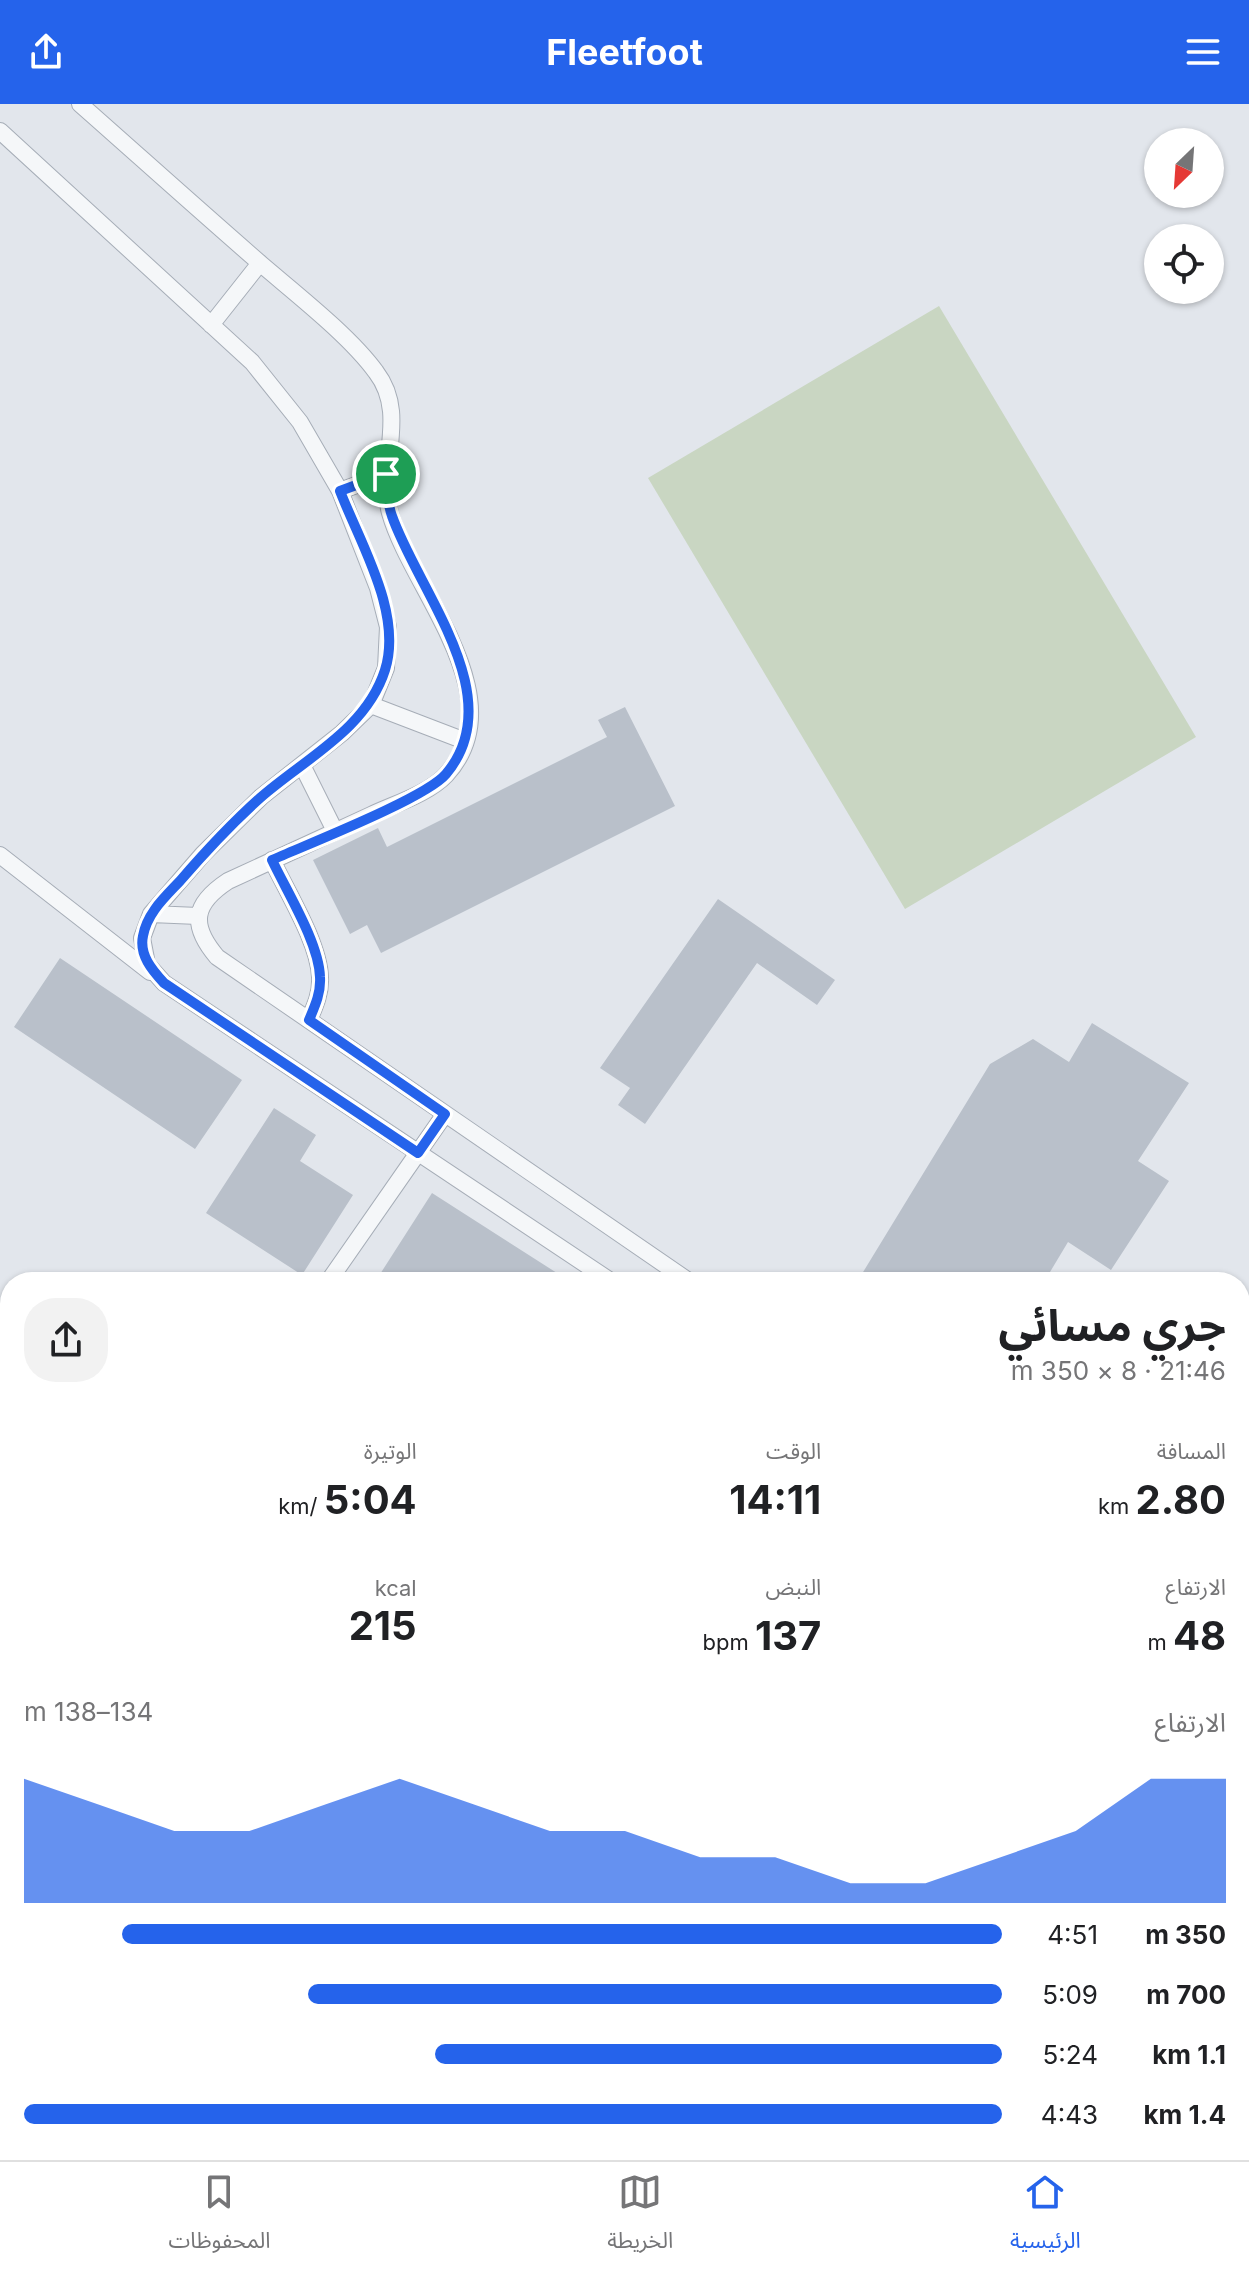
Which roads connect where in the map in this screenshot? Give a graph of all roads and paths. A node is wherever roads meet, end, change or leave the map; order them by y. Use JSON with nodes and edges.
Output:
{"nodes":[{"id":1,"x":80,"y":104,"type":"edge"},
{"id":2,"x":0,"y":131,"type":"edge"},
{"id":3,"x":260,"y":263,"type":"junction"},
{"id":4,"x":211,"y":325,"type":"junction"},
{"id":5,"x":386,"y":474,"type":"junction"},
{"id":6,"x":340,"y":491,"type":"junction"},
{"id":7,"x":371,"y":705,"type":"junction"},
{"id":8,"x":465,"y":741,"type":"junction"},
{"id":9,"x":302,"y":765,"type":"junction"},
{"id":10,"x":335,"y":831,"type":"junction"},
{"id":11,"x":0,"y":855,"type":"edge"},
{"id":12,"x":272,"y":860,"type":"junction"},
{"id":13,"x":151,"y":914,"type":"junction"},
{"id":14,"x":198,"y":916,"type":"junction"},
{"id":15,"x":164,"y":983,"type":"junction"},
{"id":16,"x":309,"y":1020,"type":"junction"},
{"id":17,"x":445,"y":1114,"type":"junction"},
{"id":18,"x":418,"y":1153,"type":"junction"},
{"id":19,"x":335,"y":1272,"type":"edge"},
{"id":20,"x":597,"y":1272,"type":"edge"},
{"id":21,"x":675,"y":1272,"type":"edge"}],
"edges":[{"from":1,"to":3,"type":"lane"},
{"from":2,"to":4,"type":"lane"},
{"from":3,"to":4,"type":"lane"},
{"from":3,"to":5,"type":"lane"},
{"from":4,"to":6,"type":"lane"},
{"from":5,"to":6,"type":"lane"},
{"from":5,"to":8,"type":"lane"},
{"from":6,"to":7,"type":"lane"},
{"from":7,"to":8,"type":"lane"},
{"from":7,"to":9,"type":"lane"},
{"from":8,"to":10,"type":"lane"},
{"from":9,"to":10,"type":"lane"},
{"from":9,"to":13,"type":"lane"},
{"from":10,"to":12,"type":"lane"},
{"from":11,"to":15,"type":"lane"},
{"from":12,"to":14,"type":"lane"},
{"from":12,"to":16,"type":"lane"},
{"from":13,"to":14,"type":"lane"},
{"from":13,"to":15,"type":"lane"},
{"from":14,"to":16,"type":"lane"},
{"from":15,"to":18,"type":"lane"},
{"from":16,"to":17,"type":"lane"},
{"from":17,"to":18,"type":"lane"},
{"from":17,"to":21,"type":"lane"},
{"from":18,"to":19,"type":"lane"},
{"from":18,"to":20,"type":"lane"}]}
